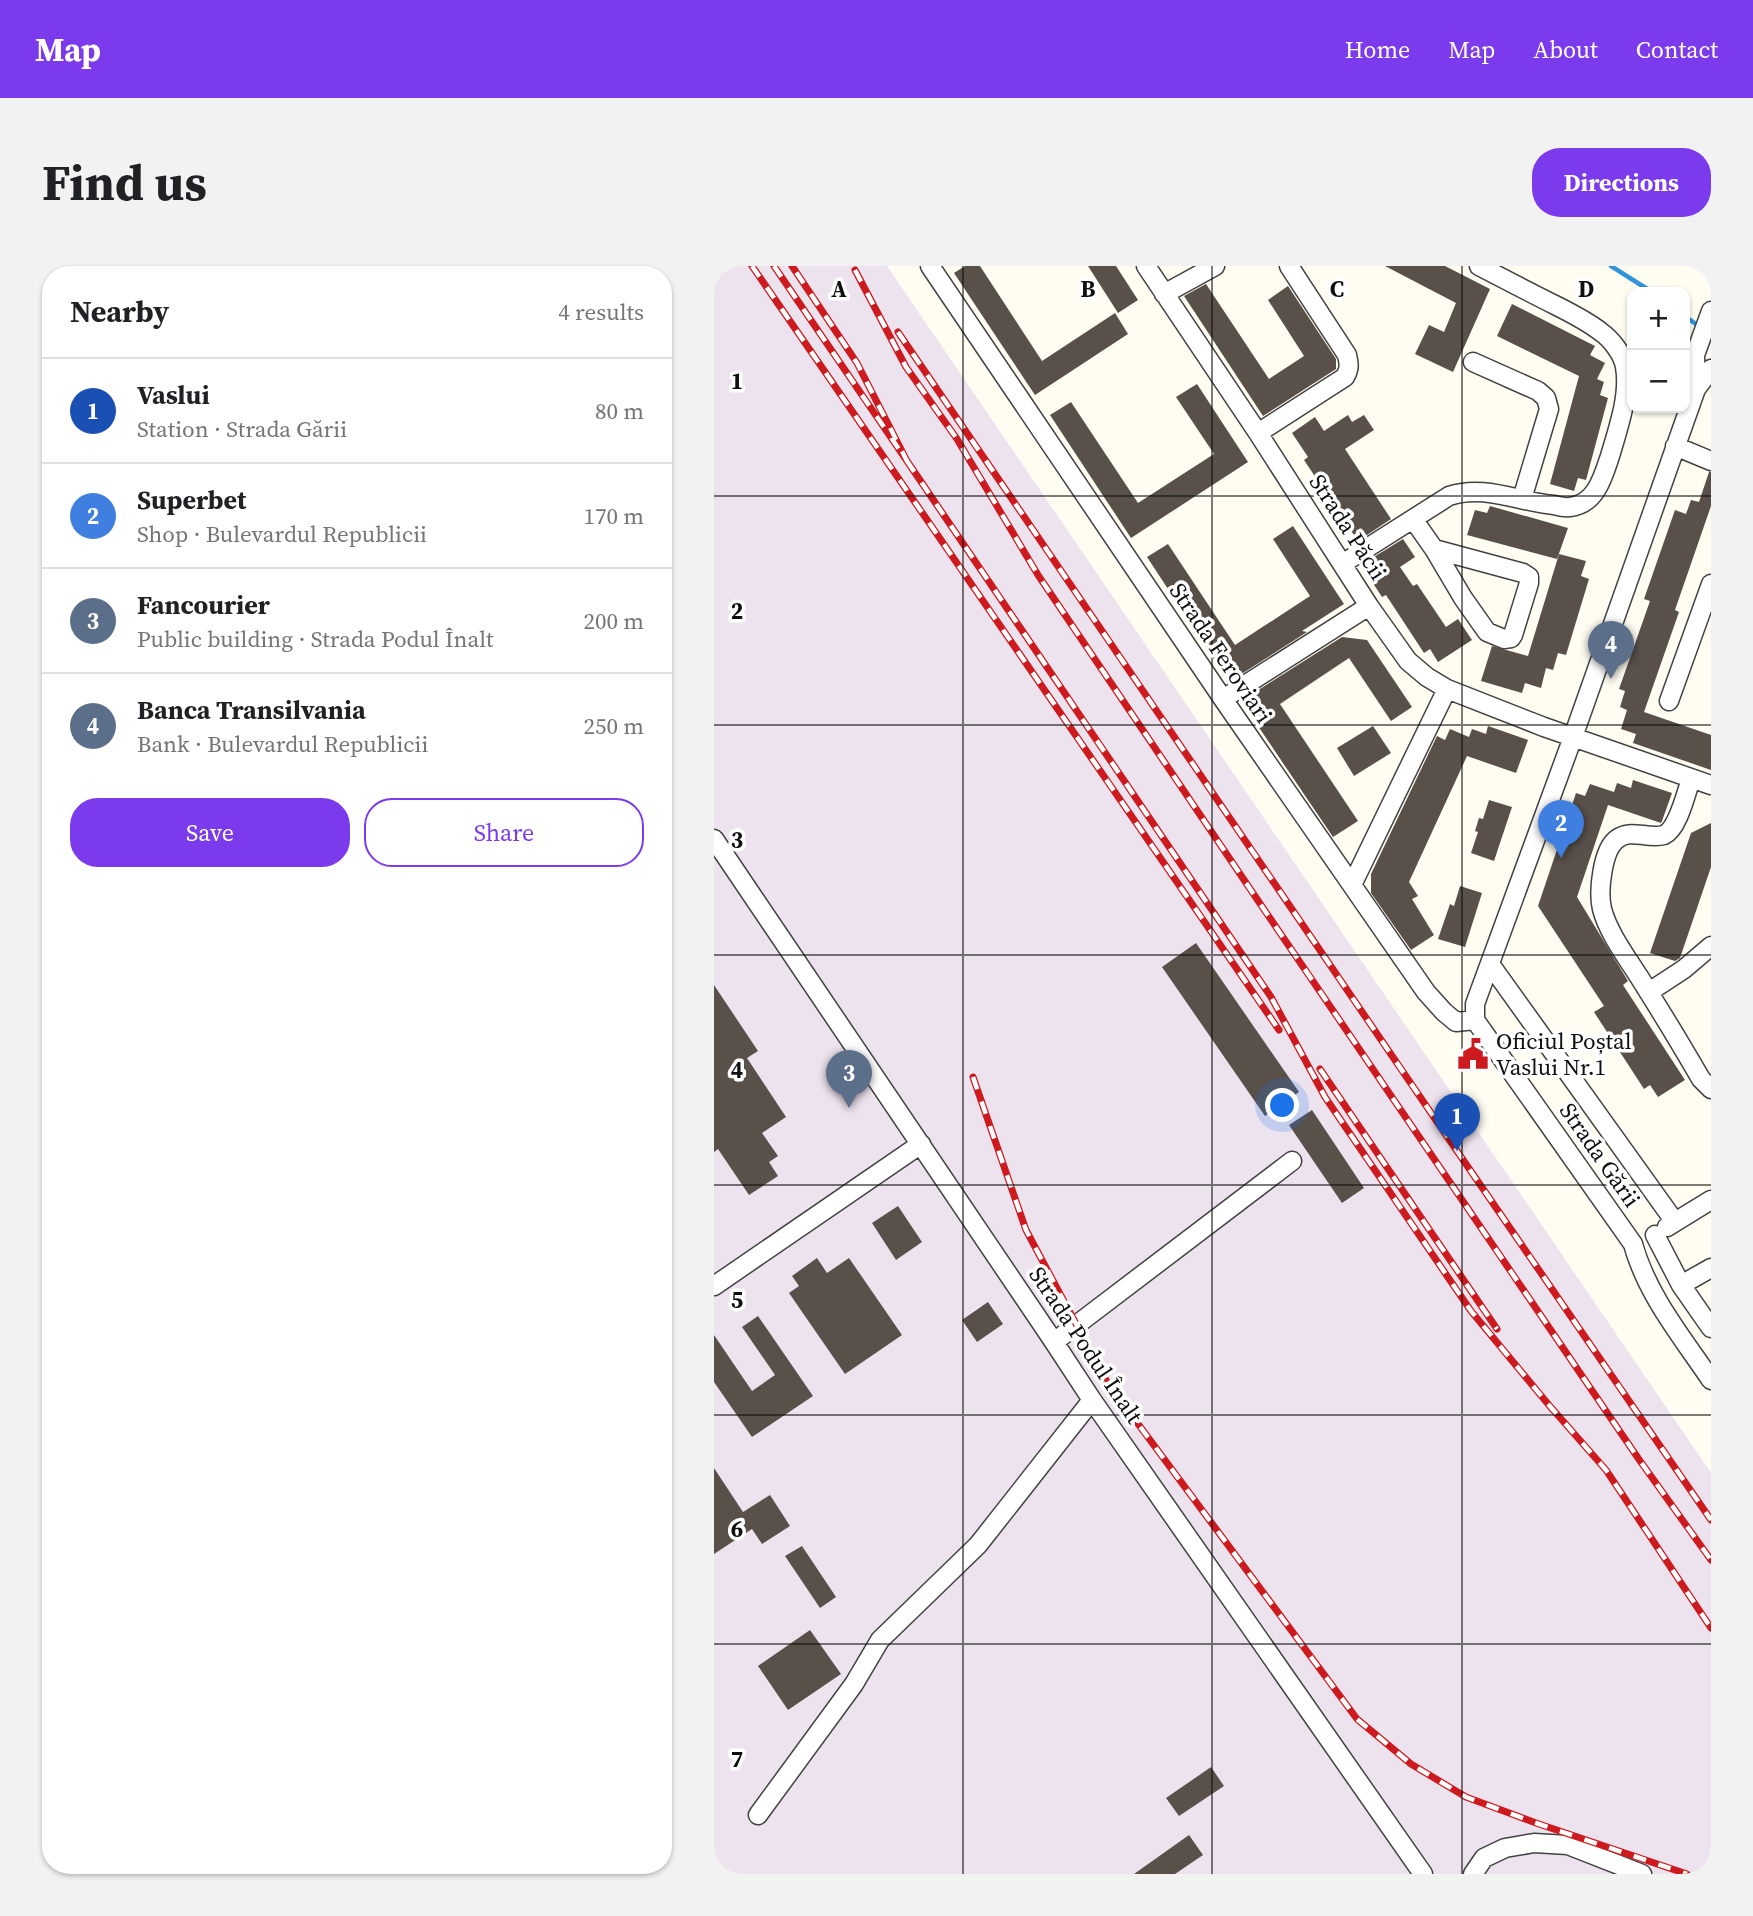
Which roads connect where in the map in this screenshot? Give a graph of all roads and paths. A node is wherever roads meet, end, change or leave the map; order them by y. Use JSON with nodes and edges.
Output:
{"nodes":[{"id":1,"x":1146,"y":266,"type":"edge"},
{"id":2,"x":1215,"y":266,"type":"edge"},
{"id":3,"x":1289,"y":266,"type":"edge"},
{"id":4,"x":1479,"y":266,"type":"edge"},
{"id":5,"x":937,"y":269,"type":"edge"},
{"id":6,"x":1164,"y":294,"type":"junction"},
{"id":7,"x":1711,"y":311,"type":"edge"},
{"id":8,"x":1473,"y":362,"type":"dead end"},
{"id":9,"x":1711,"y":369,"type":"edge"},
{"id":10,"x":1696,"y":389,"type":"junction"},
{"id":11,"x":1258,"y":433,"type":"junction"},
{"id":12,"x":1675,"y":446,"type":"junction"},
{"id":13,"x":1711,"y":461,"type":"edge"},
{"id":14,"x":1522,"y":499,"type":"junction"},
{"id":15,"x":1413,"y":519,"type":"junction"},
{"id":16,"x":1434,"y":549,"type":"junction"},
{"id":17,"x":1342,"y":564,"type":"junction"},
{"id":18,"x":1711,"y":583,"type":"edge"},
{"id":19,"x":1369,"y":606,"type":"junction"},
{"id":20,"x":1447,"y":689,"type":"junction"},
{"id":21,"x":1223,"y":699,"type":"junction"},
{"id":22,"x":1669,"y":701,"type":"dead end"},
{"id":23,"x":1573,"y":737,"type":"junction"},
{"id":24,"x":1691,"y":779,"type":"junction"},
{"id":25,"x":1711,"y":785,"type":"edge"},
{"id":26,"x":714,"y":839,"type":"edge"},
{"id":27,"x":1352,"y":885,"type":"junction"},
{"id":28,"x":1711,"y":946,"type":"edge"},
{"id":29,"x":1490,"y":964,"type":"junction"},
{"id":30,"x":1649,"y":992,"type":"junction"},
{"id":31,"x":1475,"y":1020,"type":"junction"},
{"id":32,"x":1711,"y":1088,"type":"edge"},
{"id":33,"x":921,"y":1144,"type":"junction"},
{"id":34,"x":1292,"y":1161,"type":"dead end"},
{"id":35,"x":1711,"y":1200,"type":"edge"},
{"id":36,"x":1675,"y":1222,"type":"junction"},
{"id":37,"x":1655,"y":1235,"type":"junction"},
{"id":38,"x":1633,"y":1244,"type":"junction"},
{"id":39,"x":1711,"y":1268,"type":"edge"},
{"id":40,"x":714,"y":1286,"type":"edge"},
{"id":41,"x":1681,"y":1286,"type":"junction"},
{"id":42,"x":1711,"y":1328,"type":"edge"},
{"id":43,"x":1055,"y":1342,"type":"junction"},
{"id":44,"x":1711,"y":1380,"type":"edge"},
{"id":45,"x":1092,"y":1400,"type":"junction"},
{"id":46,"x":758,"y":1815,"type":"dead end"},
{"id":47,"x":1423,"y":1874,"type":"edge"},
{"id":48,"x":1473,"y":1874,"type":"edge"},
{"id":49,"x":1642,"y":1874,"type":"edge"}],
"edges":[{"from":1,"to":6,"type":"street","name":"Strada Păcii"},
{"from":2,"to":6,"type":"street"},
{"from":3,"to":11,"type":"street"},
{"from":4,"to":14,"type":"street"},
{"from":5,"to":21,"type":"street","name":"Strada Feroviari"},
{"from":6,"to":11,"type":"street","name":"Strada Păcii"},
{"from":7,"to":10,"type":"street"},
{"from":8,"to":14,"type":"street"},
{"from":9,"to":10,"type":"street"},
{"from":10,"to":12,"type":"street"},
{"from":11,"to":17,"type":"street","name":"Strada Păcii"},
{"from":12,"to":13,"type":"street"},
{"from":12,"to":23,"type":"street"},
{"from":14,"to":15,"type":"street"},
{"from":15,"to":16,"type":"street"},
{"from":15,"to":17,"type":"street"},
{"from":16,"to":16,"type":"street"},
{"from":17,"to":19,"type":"street","name":"Strada Păcii"},
{"from":18,"to":22,"type":"street"},
{"from":19,"to":20,"type":"street","name":"Strada Păcii"},
{"from":19,"to":21,"type":"street"},
{"from":20,"to":23,"type":"street","name":"Strada Păcii"},
{"from":20,"to":27,"type":"street"},
{"from":21,"to":27,"type":"street","name":"Strada Feroviari"},
{"from":23,"to":24,"type":"street","name":"Strada Păcii"},
{"from":23,"to":29,"type":"street"},
{"from":24,"to":25,"type":"street","name":"Strada Păcii"},
{"from":24,"to":30,"type":"street"},
{"from":26,"to":33,"type":"street","name":"Strada Podul Înalt"},
{"from":27,"to":31,"type":"street"},
{"from":28,"to":30,"type":"street"},
{"from":29,"to":31,"type":"street"},
{"from":29,"to":36,"type":"street","name":"Strada Gării"},
{"from":30,"to":32,"type":"street"},
{"from":31,"to":38,"type":"street","name":"Strada Gării"},
{"from":33,"to":40,"type":"street"},
{"from":33,"to":43,"type":"street","name":"Strada Podul Înalt"},
{"from":34,"to":43,"type":"street"},
{"from":35,"to":36,"type":"street"},
{"from":36,"to":37,"type":"street"},
{"from":37,"to":38,"type":"street"},
{"from":37,"to":41,"type":"street"},
{"from":38,"to":44,"type":"street","name":"Strada Gării"},
{"from":39,"to":41,"type":"street"},
{"from":41,"to":42,"type":"street"},
{"from":43,"to":45,"type":"street","name":"Strada Podul Înalt"},
{"from":45,"to":46,"type":"street"},
{"from":45,"to":47,"type":"street","name":"Strada Podul Înalt"},
{"from":48,"to":49,"type":"street"}]}
